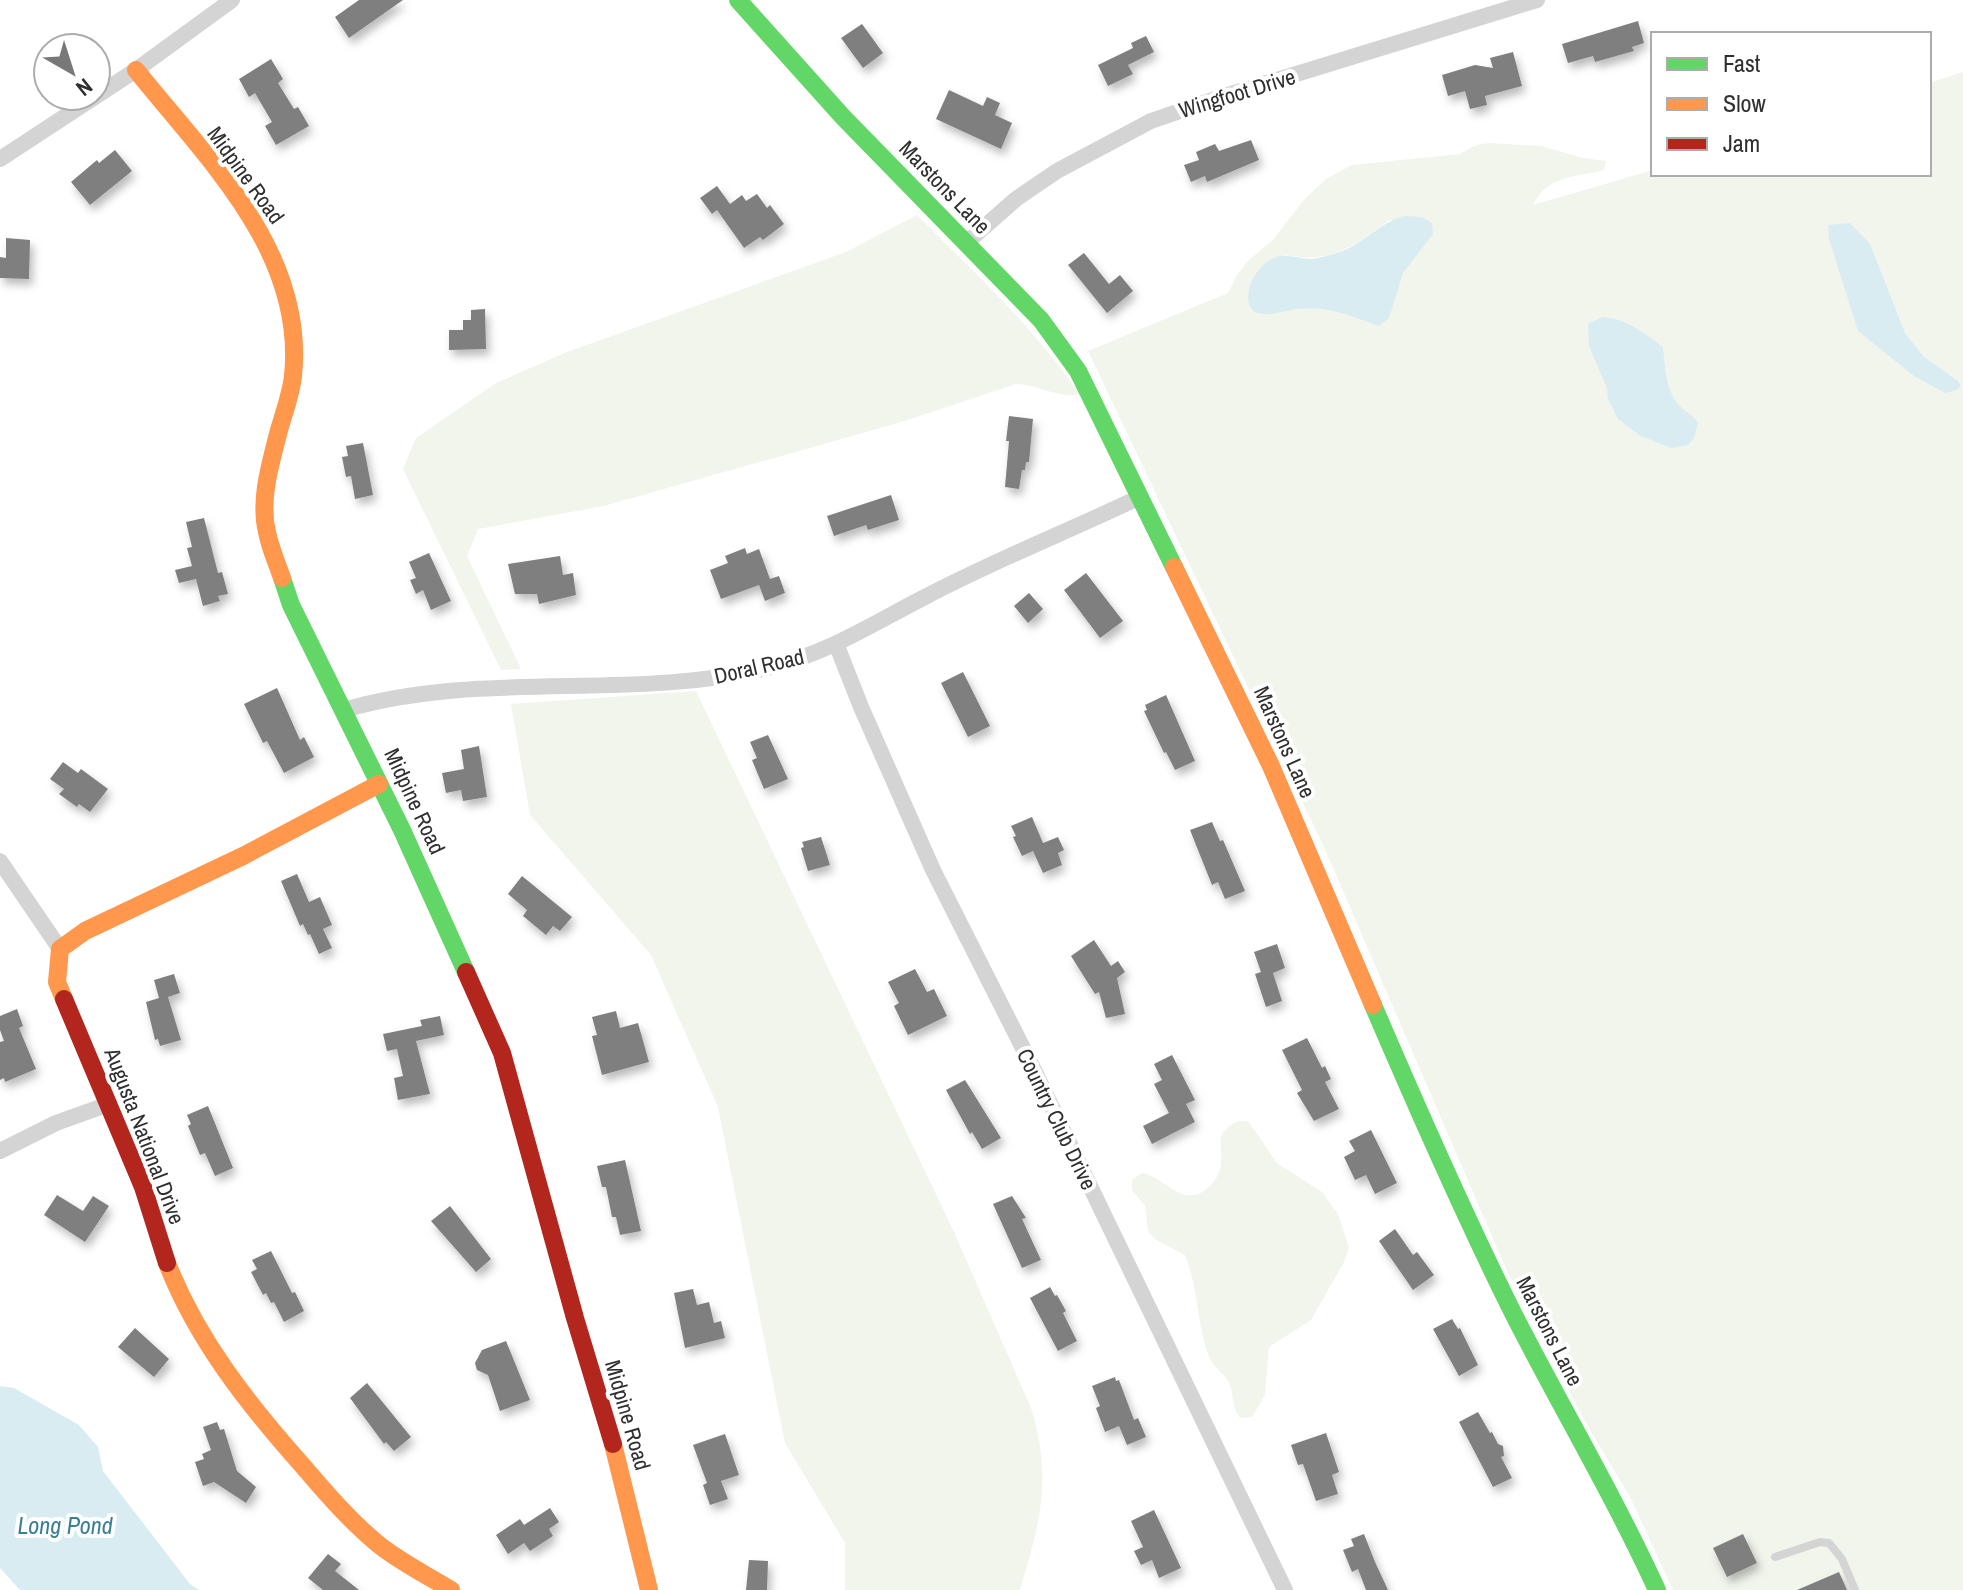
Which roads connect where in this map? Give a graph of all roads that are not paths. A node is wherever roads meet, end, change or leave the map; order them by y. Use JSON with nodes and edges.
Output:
{"nodes":[{"id":1,"x":232,"y":0,"type":"edge"},
{"id":2,"x":738,"y":0,"type":"edge"},
{"id":3,"x":1474,"y":0,"type":"edge"},
{"id":4,"x":1537,"y":0,"type":"edge"},
{"id":5,"x":1480,"y":17,"type":"junction"},
{"id":6,"x":136,"y":70,"type":"junction"},
{"id":7,"x":0,"y":159,"type":"edge"},
{"id":8,"x":966,"y":243,"type":"junction"},
{"id":9,"x":1140,"y":497,"type":"junction"},
{"id":10,"x":837,"y":646,"type":"junction"},
{"id":11,"x":344,"y":710,"type":"junction"},
{"id":12,"x":379,"y":784,"type":"junction"},
{"id":13,"x":0,"y":861,"type":"edge"},
{"id":14,"x":60,"y":949,"type":"junction"},
{"id":15,"x":109,"y":1104,"type":"junction"},
{"id":16,"x":0,"y":1151,"type":"edge"},
{"id":17,"x":1775,"y":1557,"type":"dead end"},
{"id":18,"x":451,"y":1590,"type":"edge"},
{"id":19,"x":649,"y":1590,"type":"edge"},
{"id":20,"x":1285,"y":1590,"type":"edge"},
{"id":21,"x":1657,"y":1590,"type":"edge"},
{"id":22,"x":1855,"y":1590,"type":"edge"}],
"edges":[{"from":1,"to":6,"type":"street"},
{"from":2,"to":8,"type":"street","name":"Marstons Lane"},
{"from":3,"to":5,"type":"street"},
{"from":4,"to":5,"type":"street","name":"Wingfoot Drive"},
{"from":5,"to":8,"type":"street","name":"Wingfoot Drive"},
{"from":6,"to":7,"type":"street"},
{"from":6,"to":11,"type":"street","name":"Midpine Road"},
{"from":8,"to":9,"type":"street","name":"Marstons Lane"},
{"from":9,"to":10,"type":"street","name":"Doral Road"},
{"from":9,"to":21,"type":"street","name":"Marstons Lane"},
{"from":10,"to":11,"type":"street","name":"Doral Road"},
{"from":10,"to":20,"type":"street","name":"Country Club Drive"},
{"from":11,"to":12,"type":"street","name":"Midpine Road"},
{"from":12,"to":14,"type":"street"},
{"from":12,"to":19,"type":"street","name":"Midpine Road"},
{"from":13,"to":14,"type":"street"},
{"from":14,"to":15,"type":"street","name":"Augusta National Drive"},
{"from":15,"to":16,"type":"street"},
{"from":15,"to":18,"type":"street","name":"Augusta National Drive"},
{"from":17,"to":22,"type":"lane"}]}
